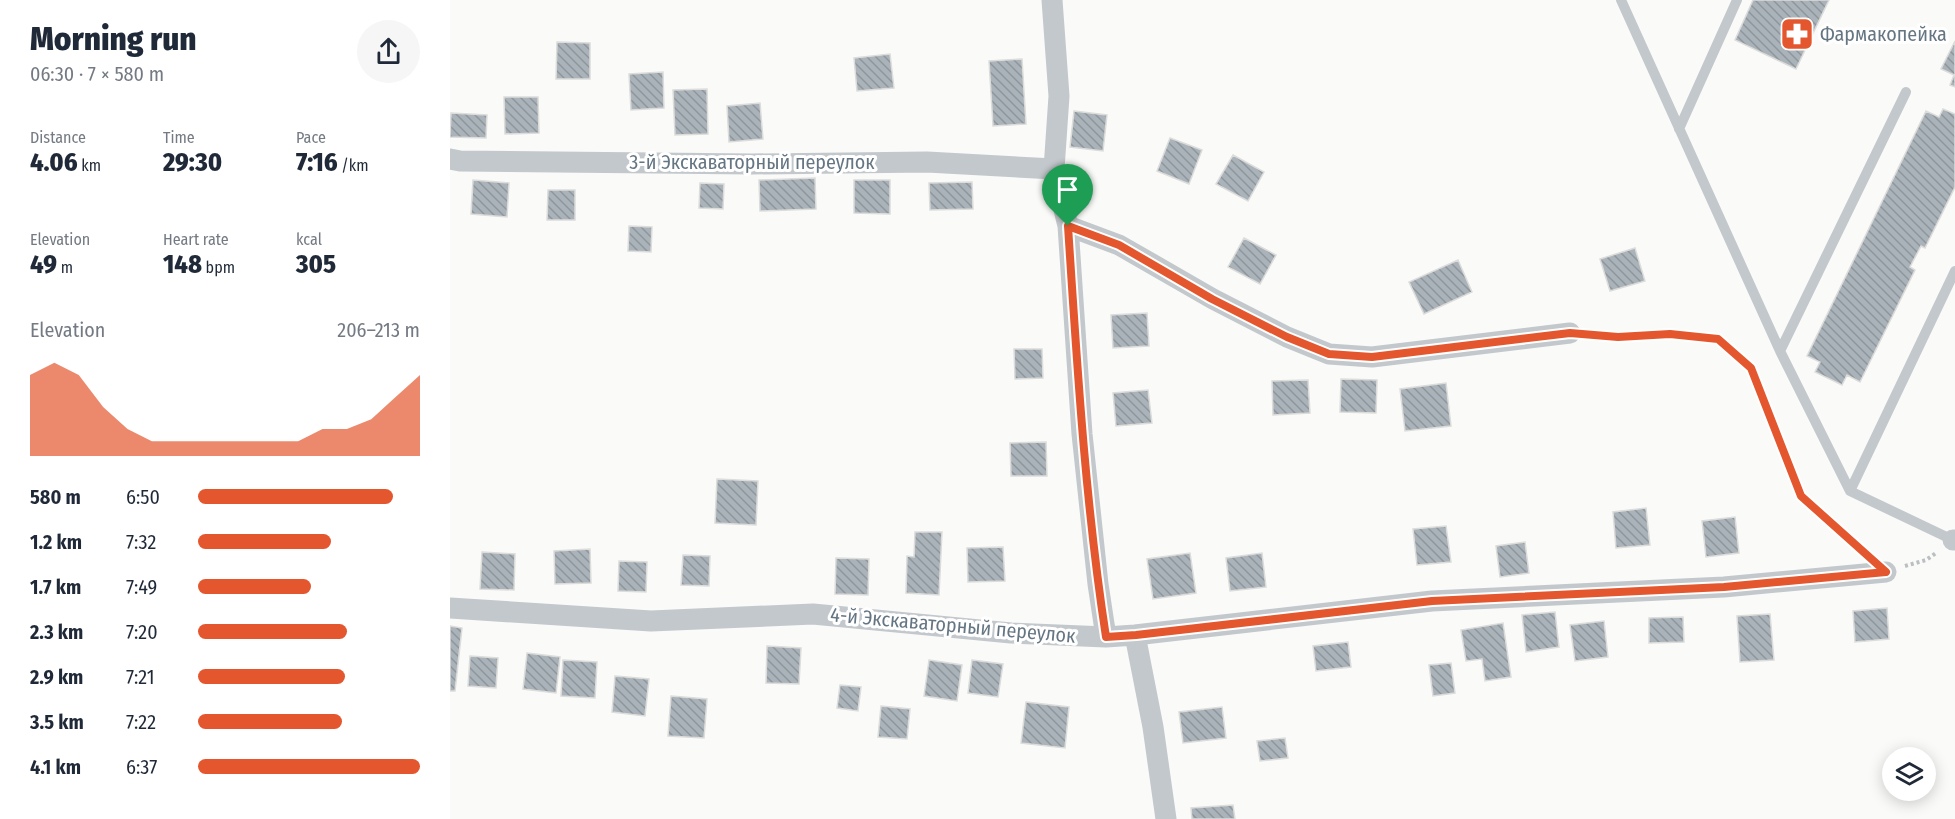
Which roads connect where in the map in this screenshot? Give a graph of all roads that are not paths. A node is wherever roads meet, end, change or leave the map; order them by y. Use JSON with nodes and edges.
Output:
{"nodes":[{"id":1,"x":1052,"y":0,"type":"edge"},
{"id":2,"x":1621,"y":0,"type":"edge"},
{"id":3,"x":1737,"y":0,"type":"edge"},
{"id":4,"x":1906,"y":92,"type":"dead end"},
{"id":5,"x":1679,"y":129,"type":"junction"},
{"id":6,"x":450,"y":159,"type":"edge"},
{"id":7,"x":1054,"y":170,"type":"junction"},
{"id":8,"x":1068,"y":226,"type":"junction"},
{"id":9,"x":1955,"y":271,"type":"edge"},
{"id":10,"x":1570,"y":333,"type":"road end"},
{"id":11,"x":1780,"y":351,"type":"junction"},
{"id":12,"x":1850,"y":490,"type":"junction"},
{"id":13,"x":1954,"y":539,"type":"edge"},
{"id":14,"x":1886,"y":572,"type":"road end"},
{"id":15,"x":450,"y":608,"type":"edge"},
{"id":16,"x":1136,"y":635,"type":"junction"},
{"id":17,"x":1106,"y":637,"type":"junction"},
{"id":18,"x":1166,"y":819,"type":"edge"}],
"edges":[{"from":1,"to":7,"type":"street"},
{"from":2,"to":5,"type":"lane"},
{"from":3,"to":5,"type":"lane"},
{"from":4,"to":11,"type":"lane"},
{"from":5,"to":11,"type":"lane"},
{"from":6,"to":7,"type":"street","name":"3-й Экскаваторный переулок"},
{"from":7,"to":8,"type":"street"},
{"from":8,"to":10,"type":"street"},
{"from":8,"to":17,"type":"street"},
{"from":9,"to":12,"type":"lane"},
{"from":11,"to":12,"type":"lane"},
{"from":12,"to":13,"type":"lane"},
{"from":14,"to":16,"type":"street","name":"4-й Экскаваторный переулок"},
{"from":15,"to":17,"type":"street","name":"4-й Экскаваторный переулок"},
{"from":16,"to":17,"type":"street","name":"4-й Экскаваторный переулок"},
{"from":16,"to":18,"type":"street"}]}
